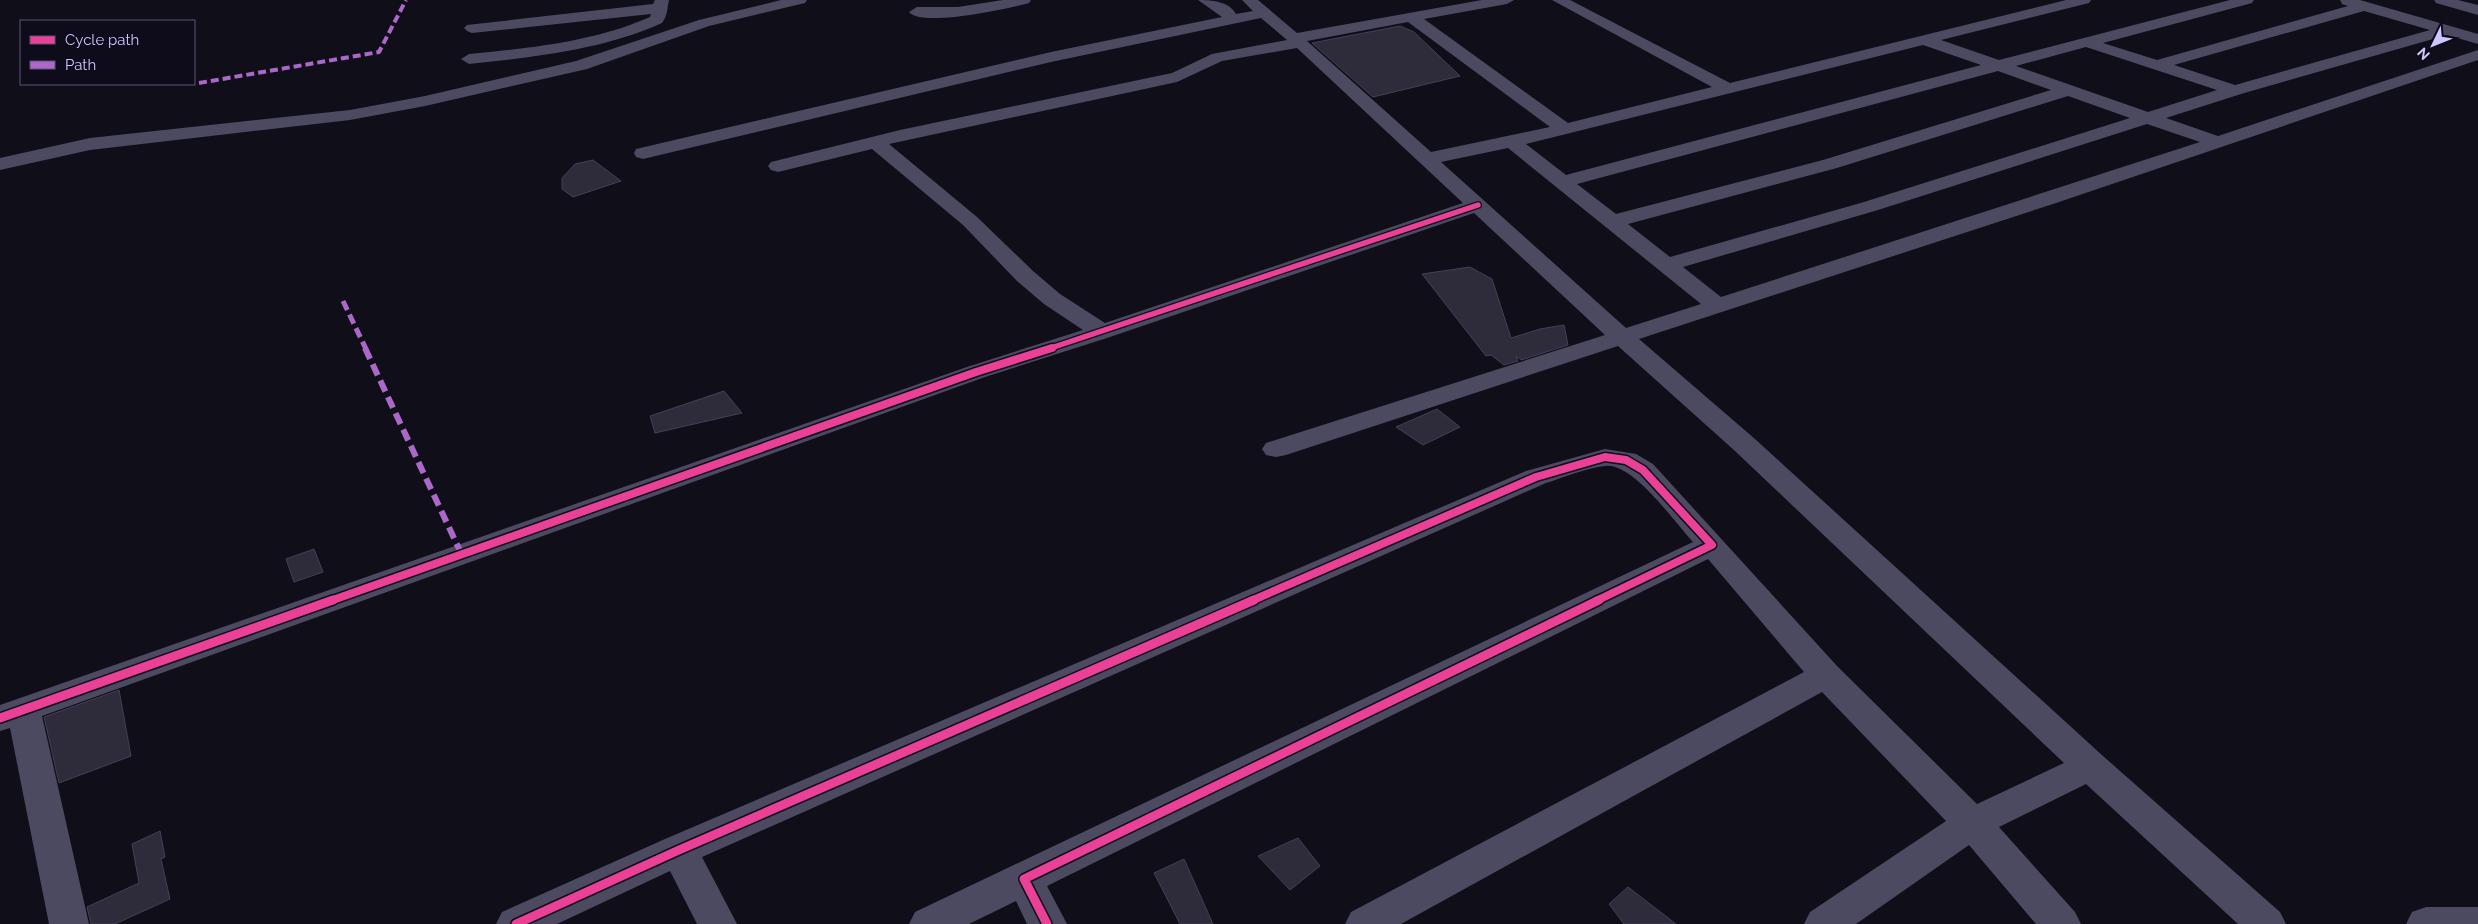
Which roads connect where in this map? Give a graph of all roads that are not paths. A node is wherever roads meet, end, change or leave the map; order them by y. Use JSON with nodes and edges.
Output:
{"nodes":[{"id":1,"x":800,"y":0,"type":"edge"},
{"id":2,"x":1024,"y":0,"type":"edge"},
{"id":3,"x":1206,"y":0,"type":"edge"},
{"id":4,"x":1507,"y":0,"type":"edge"},
{"id":5,"x":1559,"y":0,"type":"edge"},
{"id":6,"x":2084,"y":0,"type":"edge"},
{"id":7,"x":2247,"y":0,"type":"edge"},
{"id":8,"x":2345,"y":0,"type":"edge"},
{"id":9,"x":2441,"y":0,"type":"edge"},
{"id":10,"x":662,"y":4,"type":"edge"},
{"id":11,"x":2364,"y":6,"type":"junction"},
{"id":12,"x":1257,"y":7,"type":"edge"},
{"id":13,"x":2478,"y":10,"type":"edge"},
{"id":14,"x":917,"y":12,"type":"dead end"},
{"id":15,"x":1411,"y":18,"type":"junction"},
{"id":16,"x":1230,"y":20,"type":"junction"},
{"id":17,"x":472,"y":28,"type":"dead end"},
{"id":18,"x":2447,"y":30,"type":"junction"},
{"id":19,"x":2478,"y":38,"type":"edge"},
{"id":20,"x":1922,"y":39,"type":"junction"},
{"id":21,"x":1298,"y":41,"type":"junction"},
{"id":22,"x":2085,"y":42,"type":"junction"},
{"id":23,"x":2478,"y":56,"type":"edge"},
{"id":24,"x":469,"y":59,"type":"dead end"},
{"id":25,"x":2157,"y":65,"type":"junction"},
{"id":26,"x":1998,"y":66,"type":"junction"},
{"id":27,"x":1729,"y":89,"type":"junction"},
{"id":28,"x":2068,"y":90,"type":"junction"},
{"id":29,"x":2235,"y":90,"type":"junction"},
{"id":30,"x":2150,"y":118,"type":"junction"},
{"id":31,"x":1565,"y":130,"type":"junction"},
{"id":32,"x":875,"y":142,"type":"junction"},
{"id":33,"x":1512,"y":142,"type":"junction"},
{"id":34,"x":2216,"y":142,"type":"junction"},
{"id":35,"x":643,"y":153,"type":"dead end"},
{"id":36,"x":1426,"y":159,"type":"junction"},
{"id":37,"x":0,"y":164,"type":"edge"},
{"id":38,"x":778,"y":166,"type":"dead end"},
{"id":39,"x":1562,"y":182,"type":"junction"},
{"id":40,"x":1478,"y":205,"type":"junction"},
{"id":41,"x":1611,"y":222,"type":"junction"},
{"id":42,"x":1666,"y":266,"type":"junction"},
{"id":43,"x":1719,"y":307,"type":"junction"},
{"id":44,"x":1102,"y":332,"type":"junction"},
{"id":45,"x":1622,"y":336,"type":"junction"},
{"id":46,"x":1276,"y":449,"type":"dead end"},
{"id":47,"x":1712,"y":545,"type":"junction"},
{"id":48,"x":1826,"y":675,"type":"junction"},
{"id":49,"x":12,"y":714,"type":"edge"},
{"id":50,"x":2090,"y":766,"type":"junction"},
{"id":51,"x":1972,"y":823,"type":"junction"},
{"id":52,"x":679,"y":850,"type":"junction"},
{"id":53,"x":1024,"y":879,"type":"junction"},
{"id":54,"x":69,"y":924,"type":"edge"},
{"id":55,"x":516,"y":924,"type":"edge"},
{"id":56,"x":717,"y":924,"type":"edge"},
{"id":57,"x":930,"y":924,"type":"edge"},
{"id":58,"x":1047,"y":924,"type":"edge"},
{"id":59,"x":1365,"y":924,"type":"edge"},
{"id":60,"x":1824,"y":924,"type":"edge"},
{"id":61,"x":2061,"y":924,"type":"edge"},
{"id":62,"x":2266,"y":924,"type":"edge"},
{"id":63,"x":2426,"y":924,"type":"edge"},
{"id":64,"x":2478,"y":924,"type":"edge"}],
"edges":[{"from":1,"to":37,"type":"street"},
{"from":2,"to":14,"type":"street"},
{"from":3,"to":16,"type":"street"},
{"from":4,"to":15,"type":"street"},
{"from":5,"to":27,"type":"street"},
{"from":6,"to":20,"type":"street"},
{"from":7,"to":22,"type":"street"},
{"from":8,"to":11,"type":"street"},
{"from":9,"to":13,"type":"street"},
{"from":10,"to":17,"type":"street"},
{"from":10,"to":24,"type":"street"},
{"from":11,"to":18,"type":"street"},
{"from":11,"to":25,"type":"street"},
{"from":12,"to":16,"type":"street"},
{"from":12,"to":21,"type":"street"},
{"from":15,"to":21,"type":"street"},
{"from":15,"to":31,"type":"street"},
{"from":16,"to":35,"type":"street"},
{"from":18,"to":19,"type":"street"},
{"from":18,"to":29,"type":"street"},
{"from":20,"to":26,"type":"street"},
{"from":20,"to":27,"type":"street"},
{"from":21,"to":32,"type":"street"},
{"from":21,"to":36,"type":"street"},
{"from":22,"to":25,"type":"street"},
{"from":22,"to":26,"type":"street"},
{"from":23,"to":34,"type":"street"},
{"from":25,"to":29,"type":"street"},
{"from":26,"to":28,"type":"street"},
{"from":26,"to":39,"type":"street"},
{"from":27,"to":31,"type":"street"},
{"from":28,"to":30,"type":"street"},
{"from":28,"to":41,"type":"street"},
{"from":29,"to":30,"type":"street"},
{"from":30,"to":34,"type":"street"},
{"from":30,"to":42,"type":"street"},
{"from":31,"to":33,"type":"street"},
{"from":32,"to":38,"type":"street"},
{"from":32,"to":44,"type":"street"},
{"from":33,"to":36,"type":"street"},
{"from":33,"to":39,"type":"street"},
{"from":34,"to":43,"type":"street"},
{"from":36,"to":40,"type":"street"},
{"from":39,"to":41,"type":"street"},
{"from":40,"to":44,"type":"street"},
{"from":40,"to":45,"type":"street"},
{"from":41,"to":42,"type":"street"},
{"from":42,"to":43,"type":"street"},
{"from":43,"to":45,"type":"street"},
{"from":44,"to":49,"type":"street"},
{"from":45,"to":46,"type":"street"},
{"from":45,"to":50,"type":"street"},
{"from":47,"to":48,"type":"street"},
{"from":47,"to":52,"type":"street"},
{"from":47,"to":53,"type":"street"},
{"from":48,"to":51,"type":"street"},
{"from":48,"to":59,"type":"street"},
{"from":49,"to":54,"type":"street"},
{"from":50,"to":51,"type":"street"},
{"from":50,"to":62,"type":"street"},
{"from":51,"to":60,"type":"street"},
{"from":51,"to":61,"type":"street"},
{"from":52,"to":55,"type":"street"},
{"from":52,"to":56,"type":"street"},
{"from":53,"to":57,"type":"street"},
{"from":53,"to":58,"type":"street"},
{"from":63,"to":64,"type":"street"}]}
